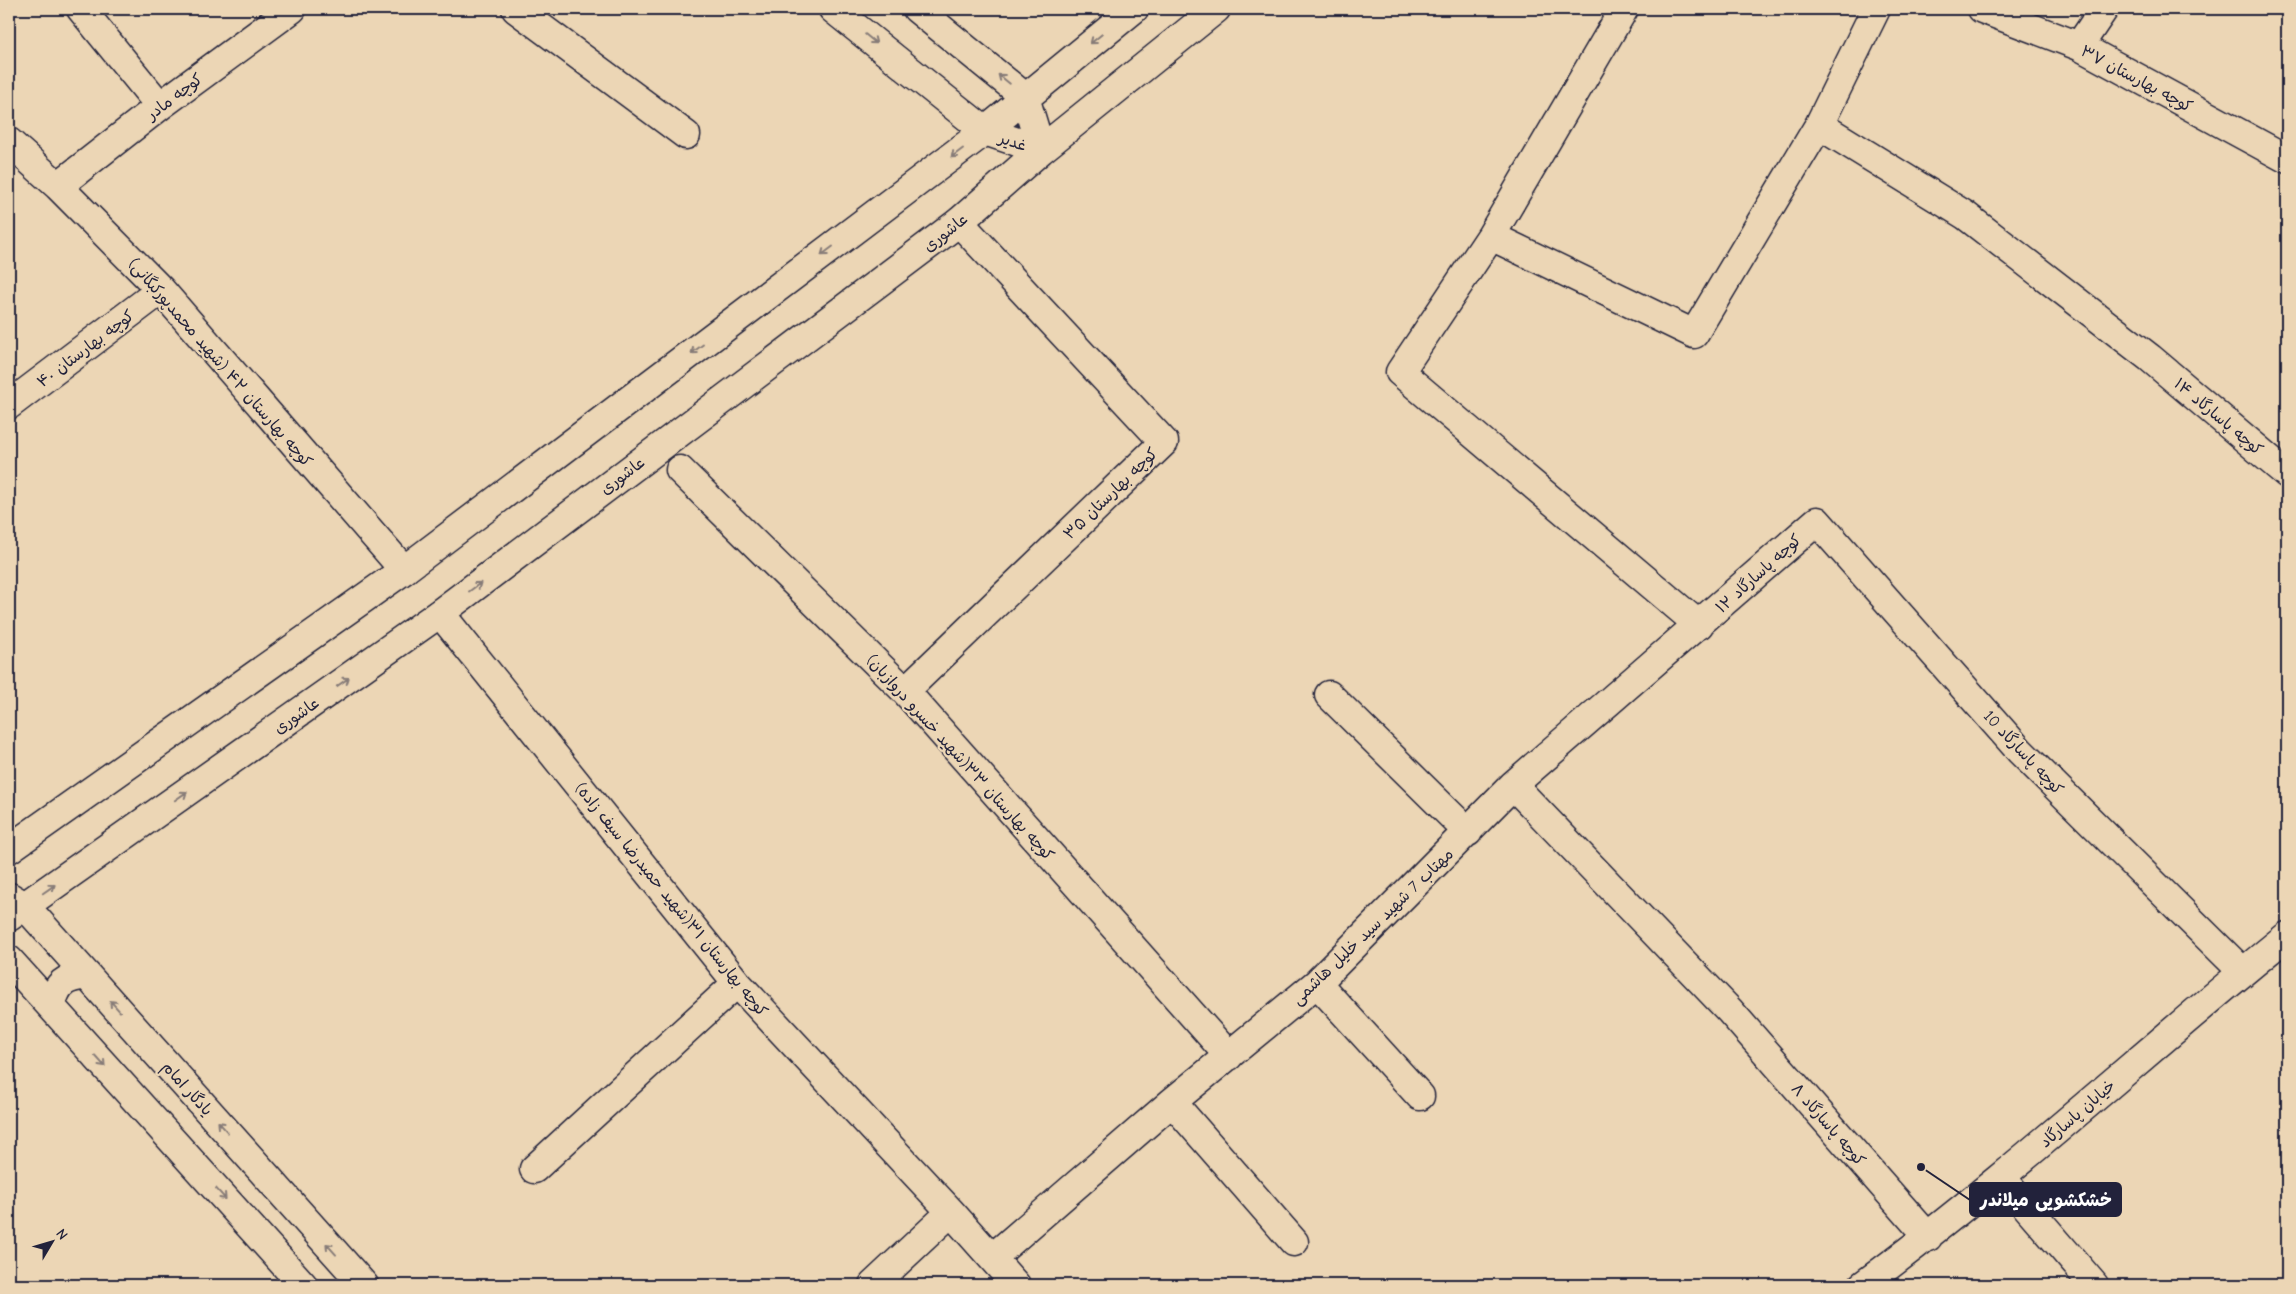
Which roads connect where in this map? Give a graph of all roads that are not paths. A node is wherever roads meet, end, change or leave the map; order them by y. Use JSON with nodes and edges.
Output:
{"nodes":[{"id":1,"x":81,"y":9,"type":"edge"},
{"id":2,"x":292,"y":9,"type":"edge"},
{"id":3,"x":516,"y":9,"type":"edge"},
{"id":4,"x":833,"y":9,"type":"edge"},
{"id":5,"x":917,"y":9,"type":"edge"},
{"id":6,"x":1134,"y":9,"type":"edge"},
{"id":7,"x":1216,"y":9,"type":"edge"},
{"id":8,"x":1624,"y":9,"type":"edge"},
{"id":9,"x":1876,"y":9,"type":"edge"},
{"id":10,"x":1982,"y":9,"type":"edge"},
{"id":11,"x":2104,"y":9,"type":"edge"},
{"id":12,"x":2078,"y":46,"type":"junction"},
{"id":13,"x":1026,"y":97,"type":"junction"},
{"id":14,"x":160,"y":106,"type":"junction"},
{"id":15,"x":1819,"y":125,"type":"junction"},
{"id":16,"x":985,"y":132,"type":"junction"},
{"id":17,"x":686,"y":135,"type":"dead end"},
{"id":18,"x":9,"y":142,"type":"edge"},
{"id":19,"x":1041,"y":150,"type":"junction"},
{"id":20,"x":2287,"y":159,"type":"edge"},
{"id":21,"x":58,"y":186,"type":"junction"},
{"id":22,"x":959,"y":222,"type":"junction"},
{"id":23,"x":1491,"y":236,"type":"junction"},
{"id":24,"x":161,"y":290,"type":"junction"},
{"id":25,"x":9,"y":406,"type":"edge"},
{"id":26,"x":680,"y":470,"type":"dead end"},
{"id":27,"x":2287,"y":474,"type":"edge"},
{"id":28,"x":1817,"y":520,"type":"joint"},
{"id":29,"x":404,"y":570,"type":"junction"},
{"id":30,"x":440,"y":613,"type":"junction"},
{"id":31,"x":1699,"y":625,"type":"junction"},
{"id":32,"x":905,"y":691,"type":"junction"},
{"id":33,"x":1329,"y":695,"type":"dead end"},
{"id":34,"x":1513,"y":785,"type":"junction"},
{"id":35,"x":1468,"y":832,"type":"junction"},
{"id":36,"x":9,"y":849,"type":"edge"},
{"id":37,"x":14,"y":906,"type":"edge"},
{"id":38,"x":2287,"y":936,"type":"edge"},
{"id":39,"x":9,"y":960,"type":"edge"},
{"id":40,"x":2243,"y":972,"type":"junction"},
{"id":41,"x":87,"y":975,"type":"junction"},
{"id":42,"x":737,"y":983,"type":"junction"},
{"id":43,"x":1316,"y":983,"type":"junction"},
{"id":44,"x":50,"y":1005,"type":"junction"},
{"id":45,"x":1229,"y":1056,"type":"junction"},
{"id":46,"x":1420,"y":1096,"type":"dead end"},
{"id":47,"x":1172,"y":1102,"type":"junction"},
{"id":48,"x":534,"y":1169,"type":"dead end"},
{"id":49,"x":2002,"y":1178,"type":"junction"},
{"id":50,"x":951,"y":1212,"type":"junction"},
{"id":51,"x":1928,"y":1237,"type":"junction"},
{"id":52,"x":1294,"y":1242,"type":"dead end"},
{"id":53,"x":992,"y":1258,"type":"junction"},
{"id":54,"x":303,"y":1285,"type":"edge"},
{"id":55,"x":364,"y":1285,"type":"edge"},
{"id":56,"x":872,"y":1285,"type":"edge"},
{"id":57,"x":1016,"y":1285,"type":"edge"},
{"id":58,"x":1863,"y":1285,"type":"edge"},
{"id":59,"x":2094,"y":1285,"type":"edge"}],
"edges":[{"from":1,"to":14,"type":"street"},
{"from":2,"to":14,"type":"street","name":"کوچه مادر"},
{"from":3,"to":17,"type":"street"},
{"from":4,"to":16,"type":"street","name":"غدیر","one_way":true},
{"from":13,"to":5,"type":"street","one_way":true},
{"from":6,"to":13,"type":"street","one_way":true},
{"from":7,"to":19,"type":"street","name":"عاشوری"},
{"from":8,"to":23,"type":"street"},
{"from":9,"to":15,"type":"street"},
{"from":10,"to":12,"type":"street","name":"کوچه بهارستان ۳۷"},
{"from":11,"to":12,"type":"street"},
{"from":12,"to":20,"type":"street","name":"کوچه بهارستان ۳۷"},
{"from":13,"to":16,"type":"street"},
{"from":13,"to":19,"type":"street","name":"غدیر"},
{"from":14,"to":21,"type":"street","name":"کوچه مادر"},
{"from":15,"to":23,"type":"street"},
{"from":15,"to":27,"type":"street","name":"کوچه پاسارگاد ۱۴"},
{"from":16,"to":19,"type":"street","name":"غدیر"},
{"from":16,"to":29,"type":"street","one_way":true},
{"from":18,"to":21,"type":"street","name":"کوچه بهارستان ۴۲ (شهید محمدپورکبگانی)"},
{"from":19,"to":22,"type":"street","name":"عاشوری"},
{"from":21,"to":24,"type":"street","name":"کوچه بهارستان ۴۲ (شهید محمدپورکبگانی)"},
{"from":30,"to":22,"type":"street","name":"عاشوری","one_way":true},
{"from":22,"to":32,"type":"street","name":"کوچه بهارستان ۳۵"},
{"from":23,"to":31,"type":"street"},
{"from":24,"to":25,"type":"street","name":"کوچه بهارستان ۴۰"},
{"from":24,"to":29,"type":"street","name":"کوچه بهارستان ۴۲ (شهید محمدپورکبگانی)"},
{"from":26,"to":32,"type":"street","name":"کوچه بهارستان ۳۳(شهید خسرو دروازبان)"},
{"from":28,"to":31,"type":"street","name":"کوچه پاسارگاد ۱۲"},
{"from":28,"to":40,"type":"street","name":"کوچه پاسارگاد 10"},
{"from":29,"to":36,"type":"street"},
{"from":37,"to":30,"type":"street","name":"عاشوری","one_way":true},
{"from":30,"to":42,"type":"street","name":"کوچه بهارستان ۳۱(شهید حمیدرضا سیف زاده)"},
{"from":31,"to":34,"type":"street","name":"مهتاب 7 شهید سید خلیل هاشمی"},
{"from":32,"to":45,"type":"street","name":"کوچه بهارستان ۳۳(شهید خسرو دروازبان)"},
{"from":33,"to":35,"type":"street"},
{"from":34,"to":35,"type":"street","name":"مهتاب 7 شهید سید خلیل هاشمی"},
{"from":34,"to":51,"type":"street","name":"کوچه پاسارگاد ۸"},
{"from":35,"to":43,"type":"street","name":"مهتاب 7 شهید سید خلیل هاشمی"},
{"from":37,"to":41,"type":"street","name":"یادگار امام"},
{"from":38,"to":40,"type":"street","name":"خیابان پاسارگاد"},
{"from":39,"to":44,"type":"street"},
{"from":40,"to":49,"type":"street","name":"خیابان پاسارگاد"},
{"from":41,"to":44,"type":"street"},
{"from":55,"to":41,"type":"street","name":"یادگار امام","one_way":true},
{"from":42,"to":48,"type":"street"},
{"from":42,"to":50,"type":"street","name":"کوچه بهارستان ۳۱(شهید حمیدرضا سیف زاده)"},
{"from":43,"to":45,"type":"street","name":"مهتاب 7 شهید سید خلیل هاشمی"},
{"from":43,"to":46,"type":"street"},
{"from":44,"to":54,"type":"street","one_way":true},
{"from":45,"to":47,"type":"street","name":"مهتاب 7 شهید سید خلیل هاشمی"},
{"from":47,"to":52,"type":"street"},
{"from":47,"to":53,"type":"street","name":"مهتاب 7 شهید سید خلیل هاشمی"},
{"from":49,"to":51,"type":"street","name":"خیابان پاسارگاد"},
{"from":49,"to":59,"type":"street"},
{"from":50,"to":53,"type":"street","name":"کوچه بهارستان ۳۱(شهید حمیدرضا سیف زاده)"},
{"from":50,"to":56,"type":"street"},
{"from":51,"to":58,"type":"street","name":"خیابان پاسارگاد"},
{"from":53,"to":57,"type":"street","name":"کوچه بهارستان ۳۱(شهید حمیدرضا سیف زاده)"}]}
